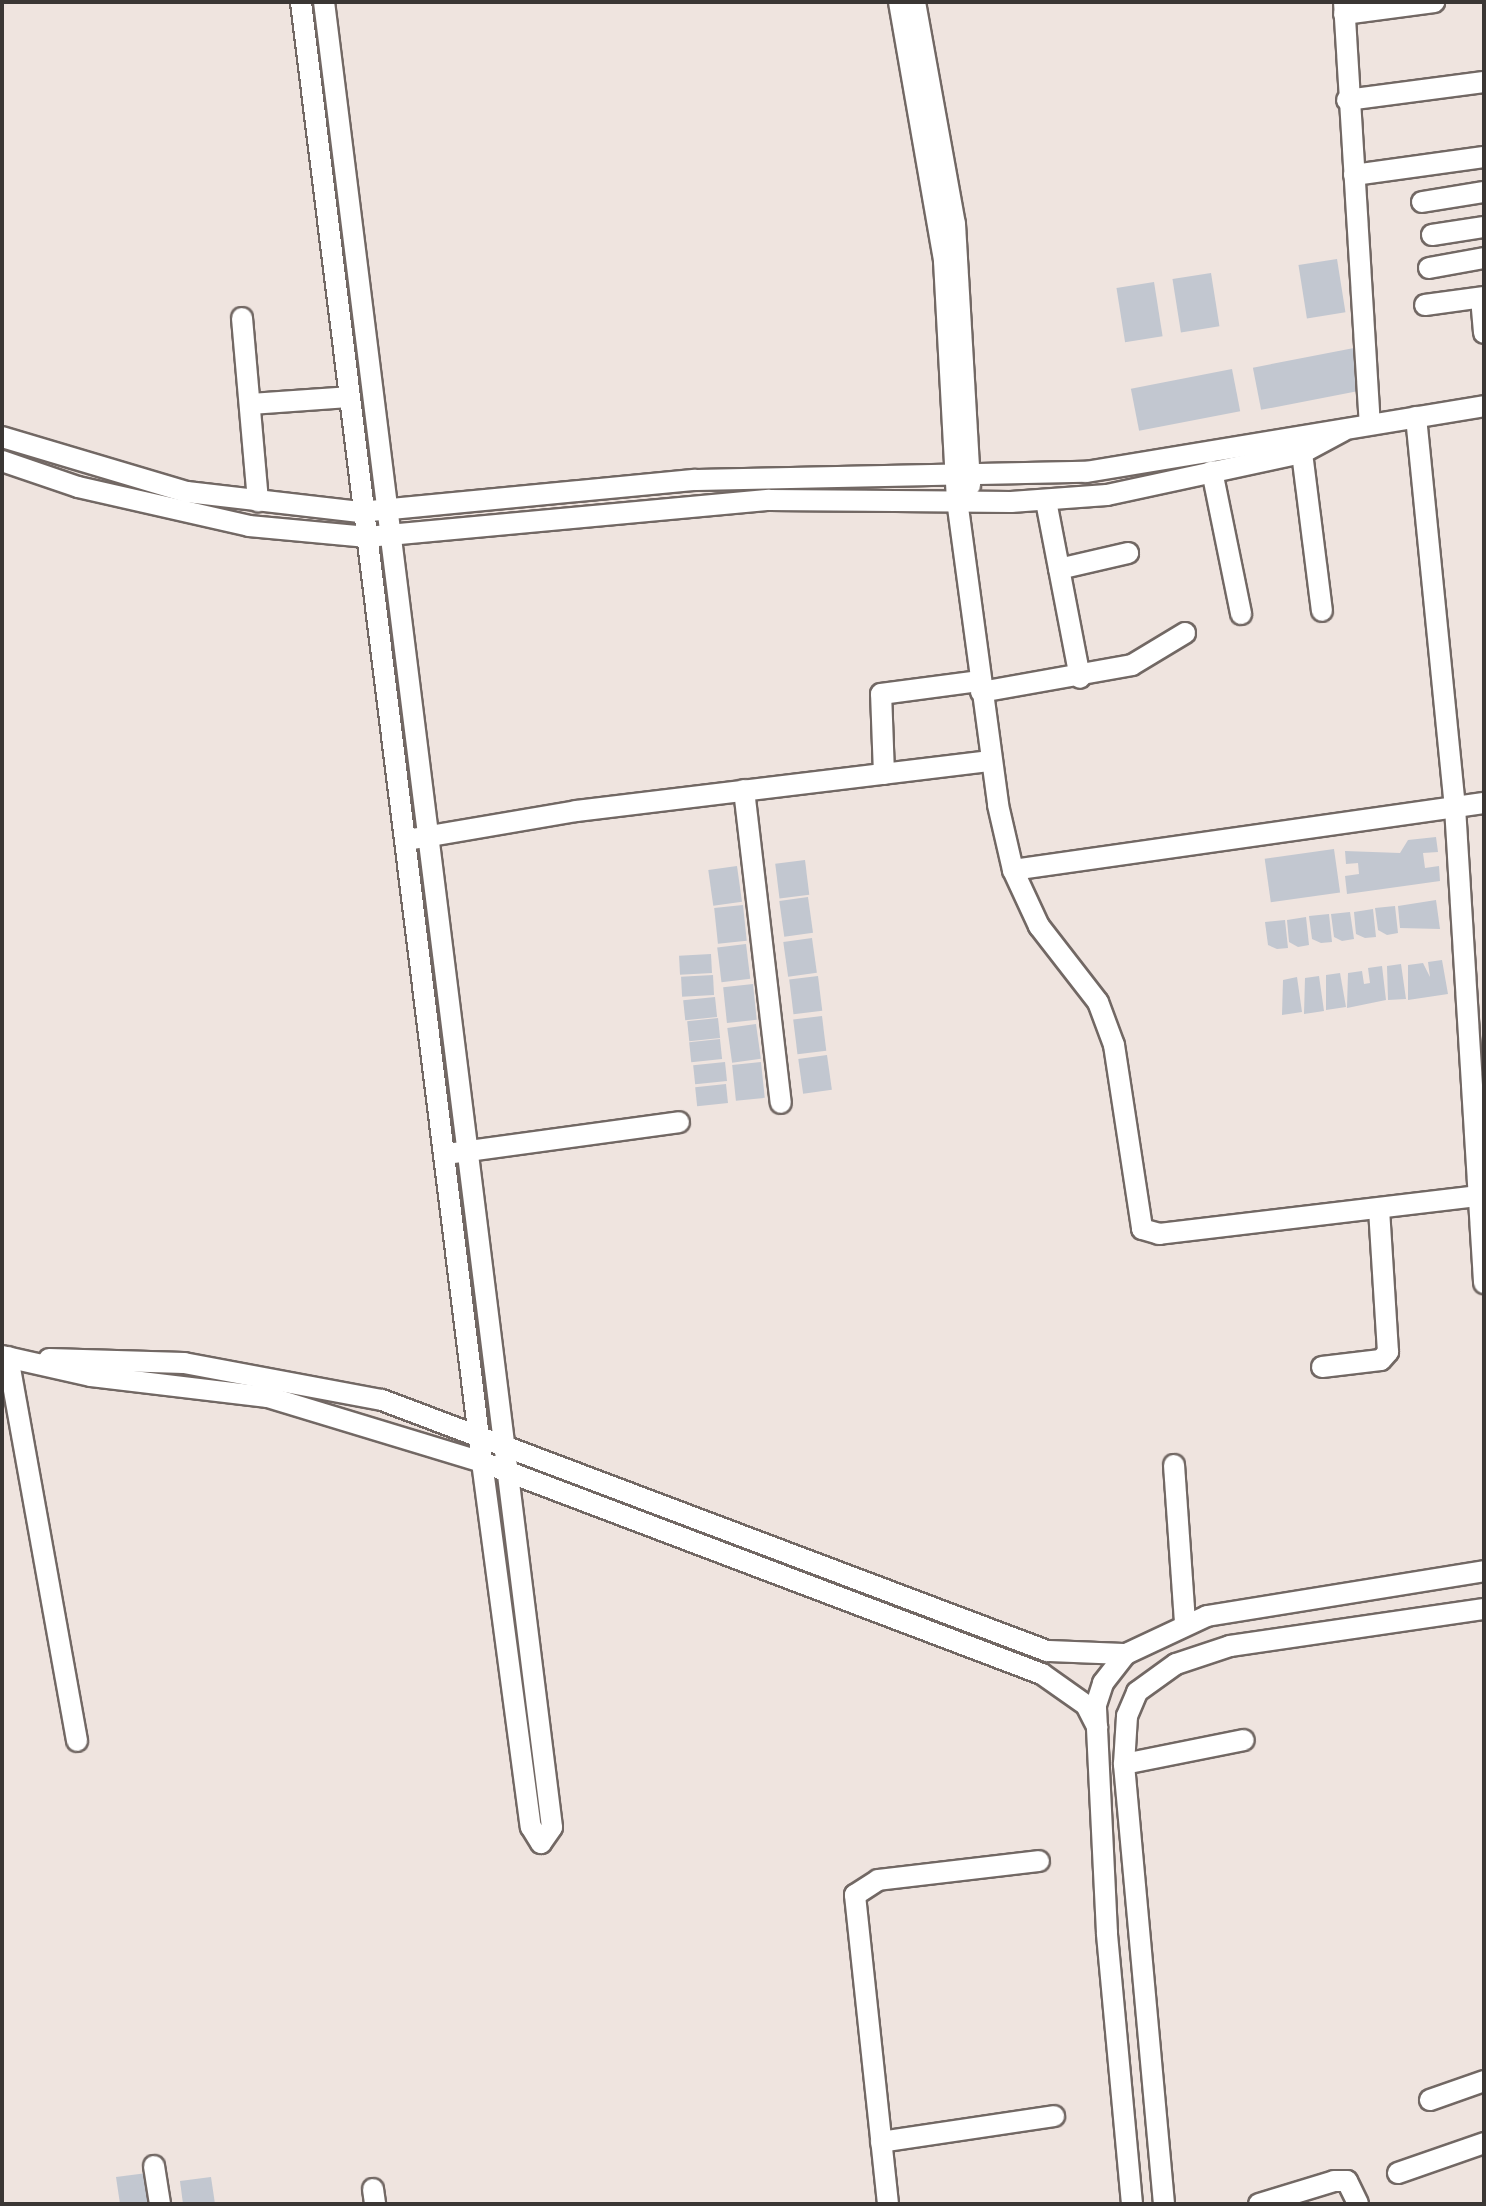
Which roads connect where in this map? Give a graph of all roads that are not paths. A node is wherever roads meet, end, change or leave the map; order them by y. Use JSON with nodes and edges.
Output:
{"nodes":[{"id":1,"x":301,"y":2,"type":"edge"},
{"id":2,"x":324,"y":2,"type":"edge"},
{"id":3,"x":899,"y":2,"type":"edge"},
{"id":4,"x":915,"y":2,"type":"edge"},
{"id":5,"x":1434,"y":2,"type":"edge"},
{"id":6,"x":1344,"y":8,"type":"edge"},
{"id":7,"x":1484,"y":82,"type":"edge"},
{"id":8,"x":1347,"y":100,"type":"junction"},
{"id":9,"x":1484,"y":157,"type":"edge"},
{"id":10,"x":1354,"y":175,"type":"junction"},
{"id":11,"x":1484,"y":192,"type":"edge"},
{"id":12,"x":1422,"y":202,"type":"dead end"},
{"id":13,"x":1484,"y":227,"type":"edge"},
{"id":14,"x":1432,"y":235,"type":"dead end"},
{"id":15,"x":1484,"y":258,"type":"edge"},
{"id":16,"x":1429,"y":268,"type":"dead end"},
{"id":17,"x":1482,"y":297,"type":"edge"},
{"id":18,"x":1425,"y":305,"type":"dead end"},
{"id":19,"x":242,"y":318,"type":"dead end"},
{"id":20,"x":1484,"y":333,"type":"edge"},
{"id":21,"x":349,"y":397,"type":"junction"},
{"id":22,"x":250,"y":404,"type":"junction"},
{"id":23,"x":1484,"y":406,"type":"edge"},
{"id":24,"x":1416,"y":417,"type":"junction"},
{"id":25,"x":1360,"y":425,"type":"junction"},
{"id":26,"x":2,"y":437,"type":"edge"},
{"id":27,"x":1302,"y":453,"type":"junction"},
{"id":28,"x":2,"y":461,"type":"edge"},
{"id":29,"x":1212,"y":471,"type":"junction"},
{"id":30,"x":963,"y":475,"type":"junction"},
{"id":31,"x":964,"y":500,"type":"junction"},
{"id":32,"x":258,"y":501,"type":"junction"},
{"id":33,"x":1046,"y":501,"type":"junction"},
{"id":34,"x":387,"y":510,"type":"junction"},
{"id":35,"x":360,"y":512,"type":"junction"},
{"id":36,"x":391,"y":534,"type":"junction"},
{"id":37,"x":367,"y":537,"type":"junction"},
{"id":38,"x":1128,"y":553,"type":"dead end"},
{"id":39,"x":1059,"y":569,"type":"junction"},
{"id":40,"x":1322,"y":611,"type":"dead end"},
{"id":41,"x":1241,"y":614,"type":"dead end"},
{"id":42,"x":1185,"y":633,"type":"dead end"},
{"id":43,"x":1080,"y":678,"type":"junction"},
{"id":44,"x":980,"y":686,"type":"junction"},
{"id":45,"x":991,"y":761,"type":"junction"},
{"id":46,"x":884,"y":774,"type":"junction"},
{"id":47,"x":744,"y":790,"type":"junction"},
{"id":48,"x":1484,"y":803,"type":"edge"},
{"id":49,"x":1455,"y":807,"type":"junction"},
{"id":50,"x":414,"y":838,"type":"junction"},
{"id":51,"x":1013,"y":870,"type":"junction"},
{"id":52,"x":1479,"y":1088,"type":"edge"},
{"id":53,"x":781,"y":1103,"type":"dead end"},
{"id":54,"x":679,"y":1122,"type":"dead end"},
{"id":55,"x":465,"y":1151,"type":"junction"},
{"id":56,"x":442,"y":1154,"type":"junction"},
{"id":57,"x":1482,"y":1195,"type":"edge"},
{"id":58,"x":1379,"y":1209,"type":"junction"},
{"id":59,"x":1484,"y":1260,"type":"edge"},
{"id":60,"x":1484,"y":1283,"type":"edge"},
{"id":61,"x":5,"y":1357,"type":"edge"},
{"id":62,"x":29,"y":1360,"type":"junction"},
{"id":63,"x":1322,"y":1367,"type":"dead end"},
{"id":64,"x":479,"y":1432,"type":"junction"},
{"id":65,"x":503,"y":1442,"type":"junction"},
{"id":66,"x":482,"y":1462,"type":"junction"},
{"id":67,"x":1174,"y":1465,"type":"dead end"},
{"id":68,"x":506,"y":1471,"type":"junction"},
{"id":69,"x":1484,"y":1571,"type":"edge"},
{"id":70,"x":1484,"y":1609,"type":"edge"},
{"id":71,"x":1185,"y":1623,"type":"junction"},
{"id":72,"x":1126,"y":1654,"type":"junction"},
{"id":73,"x":1097,"y":1727,"type":"junction"},
{"id":74,"x":1244,"y":1740,"type":"dead end"},
{"id":75,"x":77,"y":1741,"type":"dead end"},
{"id":76,"x":1124,"y":1764,"type":"junction"},
{"id":77,"x":1039,"y":1861,"type":"dead end"},
{"id":78,"x":1484,"y":2081,"type":"edge"},
{"id":79,"x":1430,"y":2100,"type":"dead end"},
{"id":80,"x":1054,"y":2116,"type":"dead end"},
{"id":81,"x":881,"y":2142,"type":"junction"},
{"id":82,"x":1484,"y":2143,"type":"edge"},
{"id":83,"x":154,"y":2166,"type":"dead end"},
{"id":84,"x":1398,"y":2173,"type":"dead end"},
{"id":85,"x":160,"y":2204,"type":"edge"},
{"id":86,"x":888,"y":2204,"type":"edge"},
{"id":87,"x":1132,"y":2204,"type":"edge"},
{"id":88,"x":1164,"y":2204,"type":"edge"},
{"id":89,"x":1260,"y":2204,"type":"edge"},
{"id":90,"x":1358,"y":2204,"type":"edge"}],
"edges":[{"from":1,"to":21,"type":"street"},
{"from":2,"to":34,"type":"street"},
{"from":3,"to":30,"type":"street"},
{"from":4,"to":30,"type":"street"},
{"from":5,"to":6,"type":"street"},
{"from":6,"to":8,"type":"street"},
{"from":7,"to":8,"type":"street"},
{"from":8,"to":10,"type":"street"},
{"from":9,"to":10,"type":"street"},
{"from":10,"to":25,"type":"street"},
{"from":11,"to":12,"type":"street"},
{"from":13,"to":14,"type":"street"},
{"from":15,"to":16,"type":"street"},
{"from":17,"to":18,"type":"street"},
{"from":17,"to":20,"type":"street"},
{"from":19,"to":22,"type":"street"},
{"from":21,"to":22,"type":"street"},
{"from":21,"to":35,"type":"street"},
{"from":22,"to":32,"type":"street"},
{"from":23,"to":24,"type":"street"},
{"from":24,"to":25,"type":"street"},
{"from":24,"to":49,"type":"street"},
{"from":25,"to":27,"type":"street"},
{"from":25,"to":30,"type":"street"},
{"from":26,"to":32,"type":"street"},
{"from":27,"to":29,"type":"street"},
{"from":27,"to":40,"type":"street"},
{"from":28,"to":37,"type":"street"},
{"from":29,"to":33,"type":"street"},
{"from":29,"to":41,"type":"street"},
{"from":30,"to":31,"type":"street"},
{"from":30,"to":34,"type":"street"},
{"from":31,"to":33,"type":"street"},
{"from":31,"to":36,"type":"street"},
{"from":31,"to":44,"type":"street"},
{"from":32,"to":35,"type":"street"},
{"from":33,"to":39,"type":"street"},
{"from":34,"to":35,"type":"street"},
{"from":34,"to":36,"type":"street"},
{"from":35,"to":37,"type":"street"},
{"from":36,"to":37,"type":"street"},
{"from":36,"to":50,"type":"street"},
{"from":37,"to":50,"type":"street"},
{"from":38,"to":39,"type":"street"},
{"from":39,"to":43,"type":"street"},
{"from":42,"to":43,"type":"street"},
{"from":43,"to":44,"type":"street"},
{"from":44,"to":45,"type":"street"},
{"from":44,"to":46,"type":"street"},
{"from":45,"to":46,"type":"street"},
{"from":45,"to":51,"type":"street"},
{"from":46,"to":47,"type":"street"},
{"from":47,"to":50,"type":"street"},
{"from":47,"to":53,"type":"street"},
{"from":48,"to":49,"type":"street"},
{"from":49,"to":51,"type":"street"},
{"from":49,"to":52,"type":"street"},
{"from":50,"to":55,"type":"street"},
{"from":50,"to":56,"type":"street"},
{"from":51,"to":58,"type":"street"},
{"from":52,"to":57,"type":"street"},
{"from":54,"to":55,"type":"street"},
{"from":55,"to":56,"type":"street"},
{"from":55,"to":65,"type":"street"},
{"from":56,"to":64,"type":"street"},
{"from":57,"to":58,"type":"street"},
{"from":57,"to":59,"type":"street"},
{"from":58,"to":63,"type":"street"},
{"from":59,"to":60,"type":"street"},
{"from":61,"to":62,"type":"street"},
{"from":61,"to":75,"type":"street"},
{"from":62,"to":64,"type":"street"},
{"from":62,"to":66,"type":"street"},
{"from":64,"to":65,"type":"street"},
{"from":64,"to":66,"type":"street"},
{"from":65,"to":68,"type":"street"},
{"from":65,"to":72,"type":"street"},
{"from":66,"to":68,"type":"street"},
{"from":66,"to":68,"type":"street"},
{"from":67,"to":71,"type":"street"},
{"from":68,"to":73,"type":"street"},
{"from":69,"to":71,"type":"street"},
{"from":70,"to":76,"type":"street"},
{"from":71,"to":72,"type":"street"},
{"from":72,"to":73,"type":"street"},
{"from":73,"to":87,"type":"street"},
{"from":74,"to":76,"type":"street"},
{"from":76,"to":88,"type":"street"},
{"from":77,"to":81,"type":"street"},
{"from":78,"to":79,"type":"street"},
{"from":80,"to":81,"type":"street"},
{"from":81,"to":86,"type":"street"},
{"from":82,"to":84,"type":"street"},
{"from":83,"to":85,"type":"street"},
{"from":89,"to":90,"type":"street"}]}
